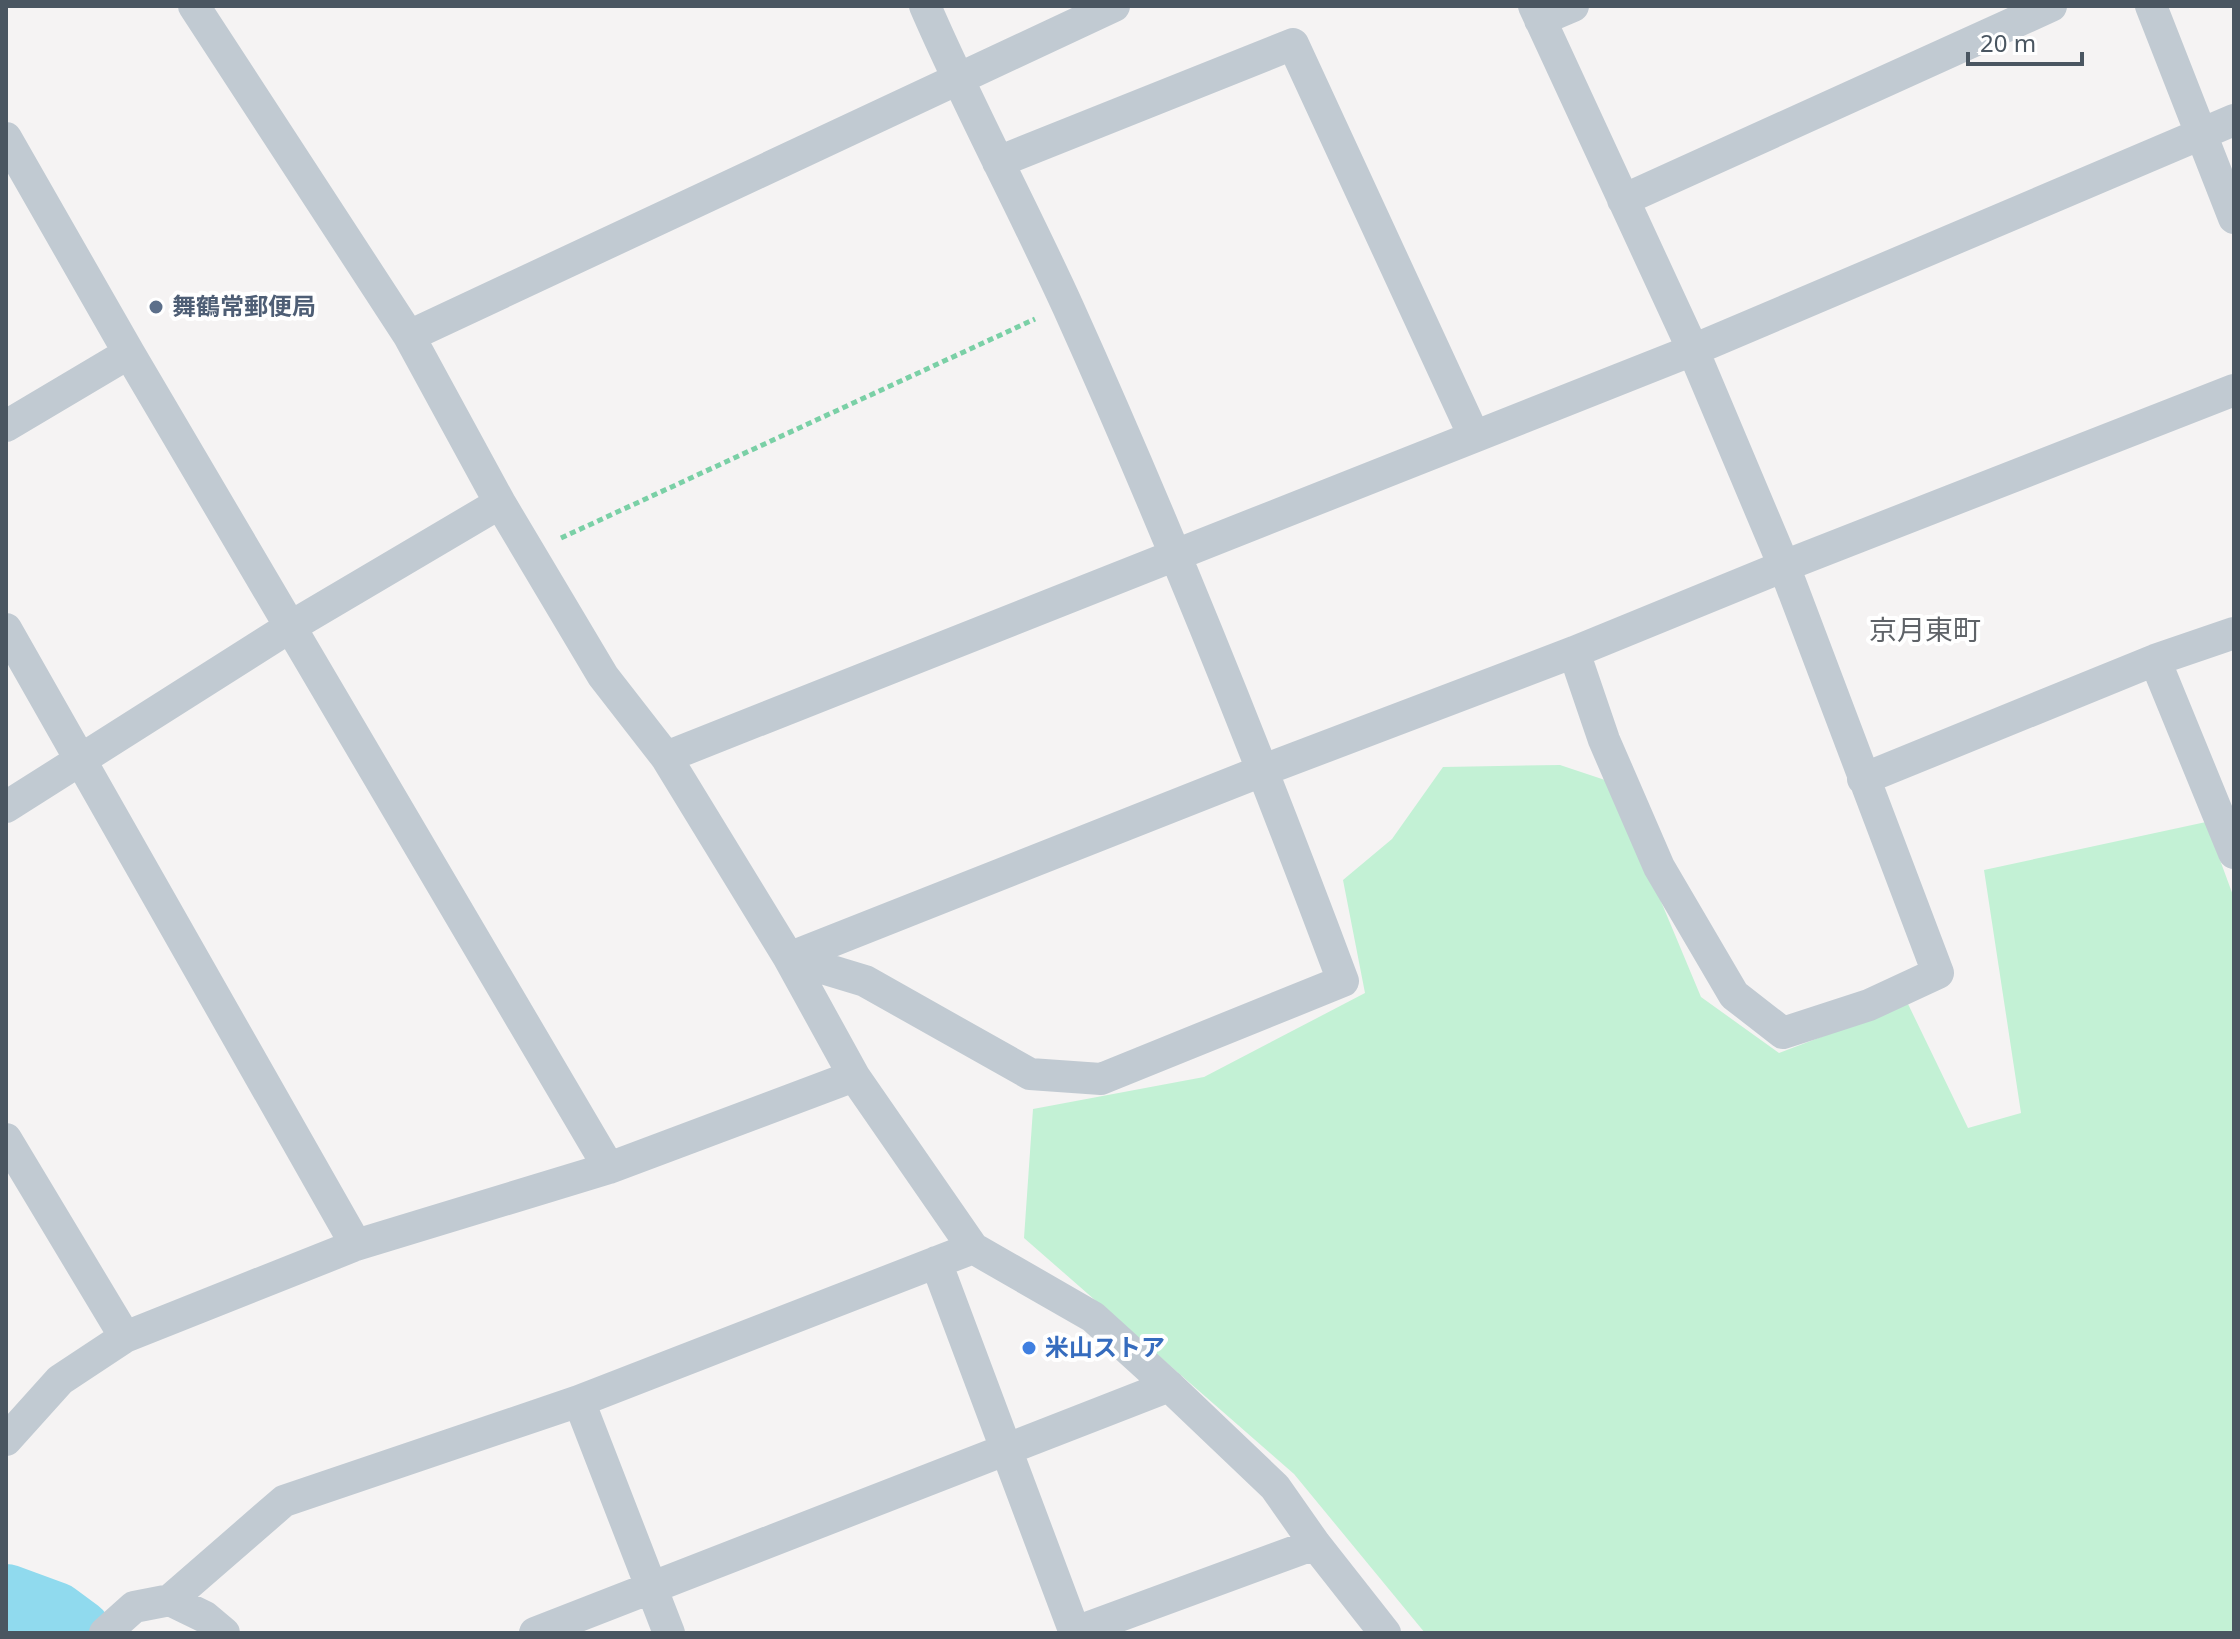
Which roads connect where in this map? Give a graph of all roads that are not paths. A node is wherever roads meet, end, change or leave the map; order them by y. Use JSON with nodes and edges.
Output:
{"nodes":[{"id":1,"x":194,"y":6,"type":"edge"},
{"id":2,"x":925,"y":6,"type":"edge"},
{"id":3,"x":1114,"y":6,"type":"edge"},
{"id":4,"x":1573,"y":6,"type":"edge"},
{"id":5,"x":2051,"y":6,"type":"edge"},
{"id":6,"x":2151,"y":6,"type":"edge"},
{"id":7,"x":1537,"y":13,"type":"edge"},
{"id":8,"x":957,"y":80,"type":"junction"},
{"id":9,"x":2234,"y":120,"type":"edge"},
{"id":10,"x":2203,"y":133,"type":"junction"},
{"id":11,"x":6,"y":138,"type":"edge"},
{"id":12,"x":998,"y":162,"type":"junction"},
{"id":13,"x":1623,"y":200,"type":"junction"},
{"id":14,"x":2234,"y":218,"type":"edge"},
{"id":15,"x":409,"y":336,"type":"junction"},
{"id":16,"x":1693,"y":350,"type":"junction"},
{"id":17,"x":129,"y":353,"type":"junction"},
{"id":18,"x":2234,"y":390,"type":"edge"},
{"id":19,"x":6,"y":426,"type":"edge"},
{"id":20,"x":1474,"y":436,"type":"junction"},
{"id":21,"x":500,"y":503,"type":"junction"},
{"id":22,"x":1176,"y":553,"type":"junction"},
{"id":23,"x":1784,"y":566,"type":"junction"},
{"id":24,"x":290,"y":627,"type":"junction"},
{"id":25,"x":6,"y":629,"type":"edge"},
{"id":26,"x":2234,"y":633,"type":"edge"},
{"id":27,"x":1574,"y":652,"type":"junction"},
{"id":28,"x":2155,"y":660,"type":"junction"},
{"id":29,"x":666,"y":757,"type":"junction"},
{"id":30,"x":81,"y":761,"type":"junction"},
{"id":31,"x":1264,"y":770,"type":"junction"},
{"id":32,"x":1863,"y":779,"type":"junction"},
{"id":33,"x":6,"y":807,"type":"edge"},
{"id":34,"x":2234,"y":853,"type":"edge"},
{"id":35,"x":789,"y":958,"type":"junction"},
{"id":36,"x":854,"y":1076,"type":"junction"},
{"id":37,"x":6,"y":1139,"type":"edge"},
{"id":38,"x":609,"y":1168,"type":"junction"},
{"id":39,"x":356,"y":1245,"type":"junction"},
{"id":40,"x":973,"y":1248,"type":"junction"},
{"id":41,"x":936,"y":1262,"type":"junction"},
{"id":42,"x":125,"y":1337,"type":"junction"},
{"id":43,"x":1169,"y":1386,"type":"junction"},
{"id":44,"x":579,"y":1401,"type":"junction"},
{"id":45,"x":6,"y":1440,"type":"edge"},
{"id":46,"x":1007,"y":1449,"type":"junction"},
{"id":47,"x":1315,"y":1544,"type":"junction"},
{"id":48,"x":651,"y":1588,"type":"junction"},
{"id":49,"x":170,"y":1600,"type":"junction"},
{"id":50,"x":107,"y":1631,"type":"edge"},
{"id":51,"x":224,"y":1633,"type":"edge"},
{"id":52,"x":535,"y":1633,"type":"edge"},
{"id":53,"x":669,"y":1633,"type":"edge"},
{"id":54,"x":1074,"y":1633,"type":"edge"},
{"id":55,"x":1385,"y":1633,"type":"edge"}],
"edges":[{"from":1,"to":15,"type":"street"},
{"from":2,"to":8,"type":"street"},
{"from":3,"to":8,"type":"street"},
{"from":4,"to":7,"type":"street"},
{"from":5,"to":13,"type":"street"},
{"from":6,"to":10,"type":"street"},
{"from":7,"to":13,"type":"street"},
{"from":8,"to":12,"type":"street"},
{"from":8,"to":15,"type":"street"},
{"from":9,"to":10,"type":"street"},
{"from":10,"to":14,"type":"street"},
{"from":10,"to":16,"type":"street"},
{"from":11,"to":17,"type":"street"},
{"from":12,"to":20,"type":"street"},
{"from":12,"to":22,"type":"street"},
{"from":13,"to":16,"type":"street"},
{"from":15,"to":21,"type":"street"},
{"from":16,"to":20,"type":"street"},
{"from":16,"to":23,"type":"street"},
{"from":17,"to":19,"type":"street"},
{"from":17,"to":24,"type":"street"},
{"from":18,"to":23,"type":"street"},
{"from":20,"to":22,"type":"street"},
{"from":21,"to":24,"type":"street"},
{"from":21,"to":29,"type":"street"},
{"from":22,"to":29,"type":"street"},
{"from":22,"to":31,"type":"street"},
{"from":23,"to":27,"type":"street"},
{"from":23,"to":32,"type":"street"},
{"from":24,"to":30,"type":"street"},
{"from":24,"to":38,"type":"street"},
{"from":25,"to":30,"type":"street"},
{"from":26,"to":28,"type":"street"},
{"from":27,"to":31,"type":"street"},
{"from":27,"to":32,"type":"street"},
{"from":28,"to":32,"type":"street"},
{"from":28,"to":34,"type":"street"},
{"from":29,"to":35,"type":"street"},
{"from":30,"to":33,"type":"street"},
{"from":30,"to":39,"type":"street"},
{"from":31,"to":35,"type":"street"},
{"from":31,"to":35,"type":"street"},
{"from":35,"to":36,"type":"street"},
{"from":36,"to":38,"type":"street"},
{"from":36,"to":40,"type":"street"},
{"from":37,"to":42,"type":"street"},
{"from":38,"to":39,"type":"street"},
{"from":39,"to":42,"type":"street"},
{"from":40,"to":41,"type":"street"},
{"from":40,"to":43,"type":"street"},
{"from":41,"to":44,"type":"street"},
{"from":41,"to":46,"type":"street"},
{"from":42,"to":45,"type":"street"},
{"from":43,"to":46,"type":"street"},
{"from":43,"to":47,"type":"street"},
{"from":44,"to":48,"type":"street"},
{"from":44,"to":49,"type":"street"},
{"from":46,"to":48,"type":"street"},
{"from":46,"to":54,"type":"street"},
{"from":47,"to":54,"type":"street"},
{"from":47,"to":55,"type":"street"},
{"from":48,"to":52,"type":"street"},
{"from":48,"to":53,"type":"street"},
{"from":49,"to":50,"type":"street"},
{"from":49,"to":51,"type":"street"}]}
